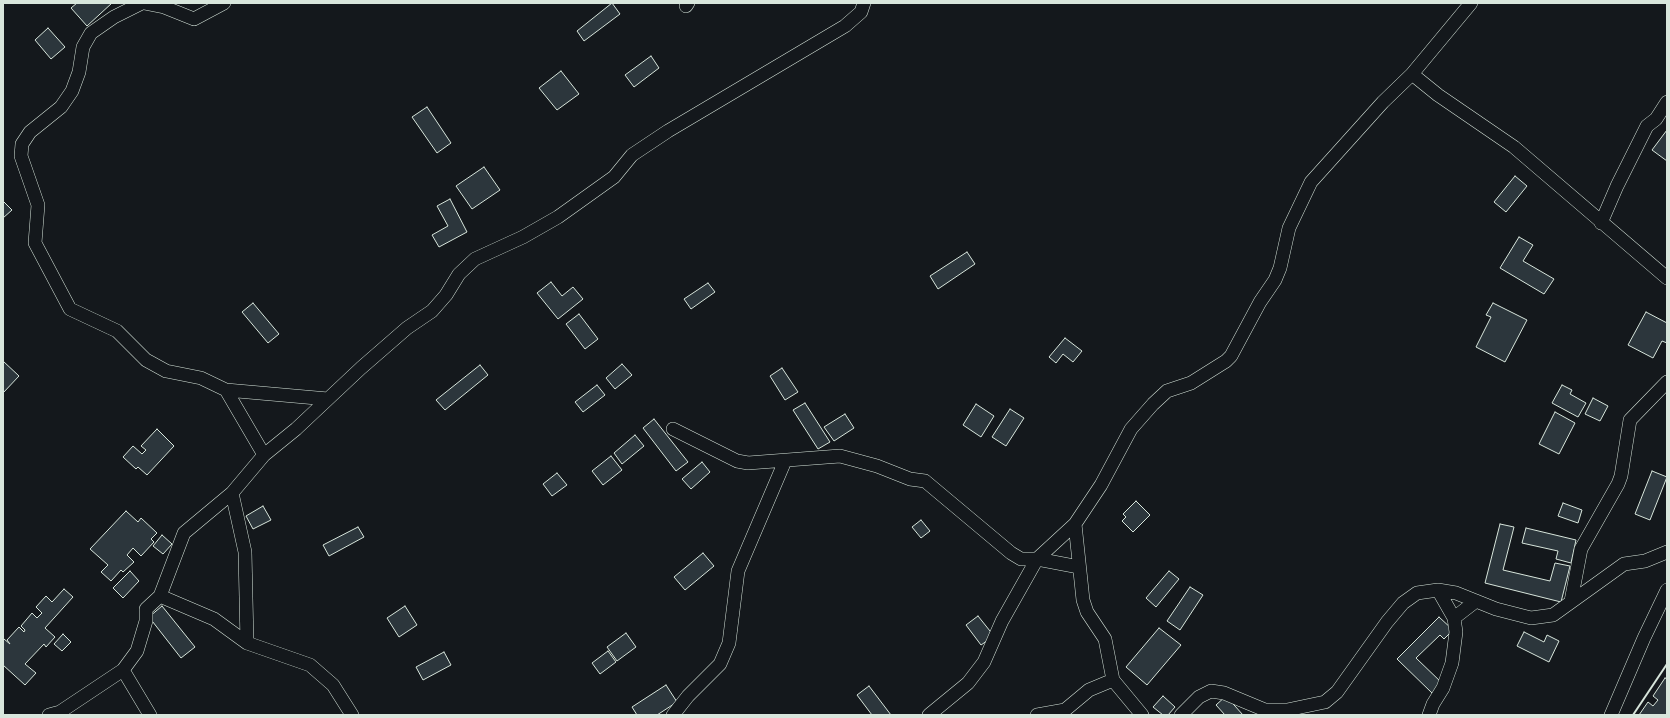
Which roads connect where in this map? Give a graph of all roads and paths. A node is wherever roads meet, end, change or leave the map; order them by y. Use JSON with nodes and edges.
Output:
{"nodes":[{"id":1,"x":143,"y":3,"type":"edge"},
{"id":2,"x":224,"y":3,"type":"edge"},
{"id":3,"x":864,"y":3,"type":"edge"},
{"id":4,"x":1471,"y":3,"type":"edge"},
{"id":5,"x":1412,"y":74,"type":"junction"},
{"id":6,"x":1667,"y":102,"type":"edge"},
{"id":7,"x":1602,"y":223,"type":"junction"},
{"id":8,"x":1667,"y":278,"type":"edge"},
{"id":9,"x":1667,"y":382,"type":"edge"},
{"id":10,"x":226,"y":390,"type":"junction"},
{"id":11,"x":328,"y":399,"type":"junction"},
{"id":12,"x":673,"y":429,"type":"dead end"},
{"id":13,"x":264,"y":455,"type":"junction"},
{"id":14,"x":786,"y":461,"type":"junction"},
{"id":15,"x":232,"y":493,"type":"junction"},
{"id":16,"x":1075,"y":524,"type":"junction"},
{"id":17,"x":1667,"y":552,"type":"edge"},
{"id":18,"x":1037,"y":559,"type":"junction"},
{"id":19,"x":1079,"y":567,"type":"junction"},
{"id":20,"x":1438,"y":590,"type":"junction"},
{"id":21,"x":1667,"y":590,"type":"edge"},
{"id":22,"x":160,"y":596,"type":"junction"},
{"id":23,"x":1476,"y":601,"type":"junction"},
{"id":24,"x":1571,"y":601,"type":"junction"},
{"id":25,"x":1454,"y":618,"type":"junction"},
{"id":26,"x":247,"y":643,"type":"junction"},
{"id":27,"x":123,"y":670,"type":"junction"},
{"id":28,"x":1113,"y":680,"type":"junction"},
{"id":29,"x":49,"y":715,"type":"edge"},
{"id":30,"x":150,"y":715,"type":"edge"},
{"id":31,"x":352,"y":715,"type":"edge"},
{"id":32,"x":673,"y":715,"type":"edge"},
{"id":33,"x":929,"y":715,"type":"edge"},
{"id":34,"x":1037,"y":715,"type":"edge"},
{"id":35,"x":1142,"y":715,"type":"edge"},
{"id":36,"x":1181,"y":715,"type":"edge"},
{"id":37,"x":1430,"y":715,"type":"edge"},
{"id":38,"x":1612,"y":715,"type":"edge"}],
"edges":[{"from":1,"to":2,"type":"street"},
{"from":1,"to":10,"type":"street"},
{"from":3,"to":11,"type":"street"},
{"from":4,"to":5,"type":"street"},
{"from":5,"to":7,"type":"street"},
{"from":5,"to":16,"type":"street"},
{"from":6,"to":7,"type":"street"},
{"from":7,"to":8,"type":"street"},
{"from":9,"to":24,"type":"street"},
{"from":10,"to":11,"type":"street"},
{"from":10,"to":13,"type":"street"},
{"from":11,"to":13,"type":"street"},
{"from":12,"to":14,"type":"street"},
{"from":13,"to":15,"type":"street"},
{"from":14,"to":18,"type":"street"},
{"from":14,"to":32,"type":"street"},
{"from":15,"to":22,"type":"street"},
{"from":15,"to":26,"type":"street"},
{"from":16,"to":18,"type":"street"},
{"from":16,"to":19,"type":"street"},
{"from":17,"to":24,"type":"street"},
{"from":18,"to":19,"type":"street"},
{"from":18,"to":33,"type":"street"},
{"from":19,"to":28,"type":"street"},
{"from":20,"to":23,"type":"street"},
{"from":20,"to":25,"type":"street"},
{"from":20,"to":36,"type":"street"},
{"from":21,"to":38,"type":"street"},
{"from":22,"to":26,"type":"street"},
{"from":22,"to":27,"type":"street"},
{"from":23,"to":24,"type":"street"},
{"from":23,"to":25,"type":"street"},
{"from":25,"to":37,"type":"street"},
{"from":26,"to":31,"type":"street"},
{"from":27,"to":29,"type":"street"},
{"from":27,"to":30,"type":"street"},
{"from":28,"to":34,"type":"street"},
{"from":28,"to":35,"type":"street"}]}
